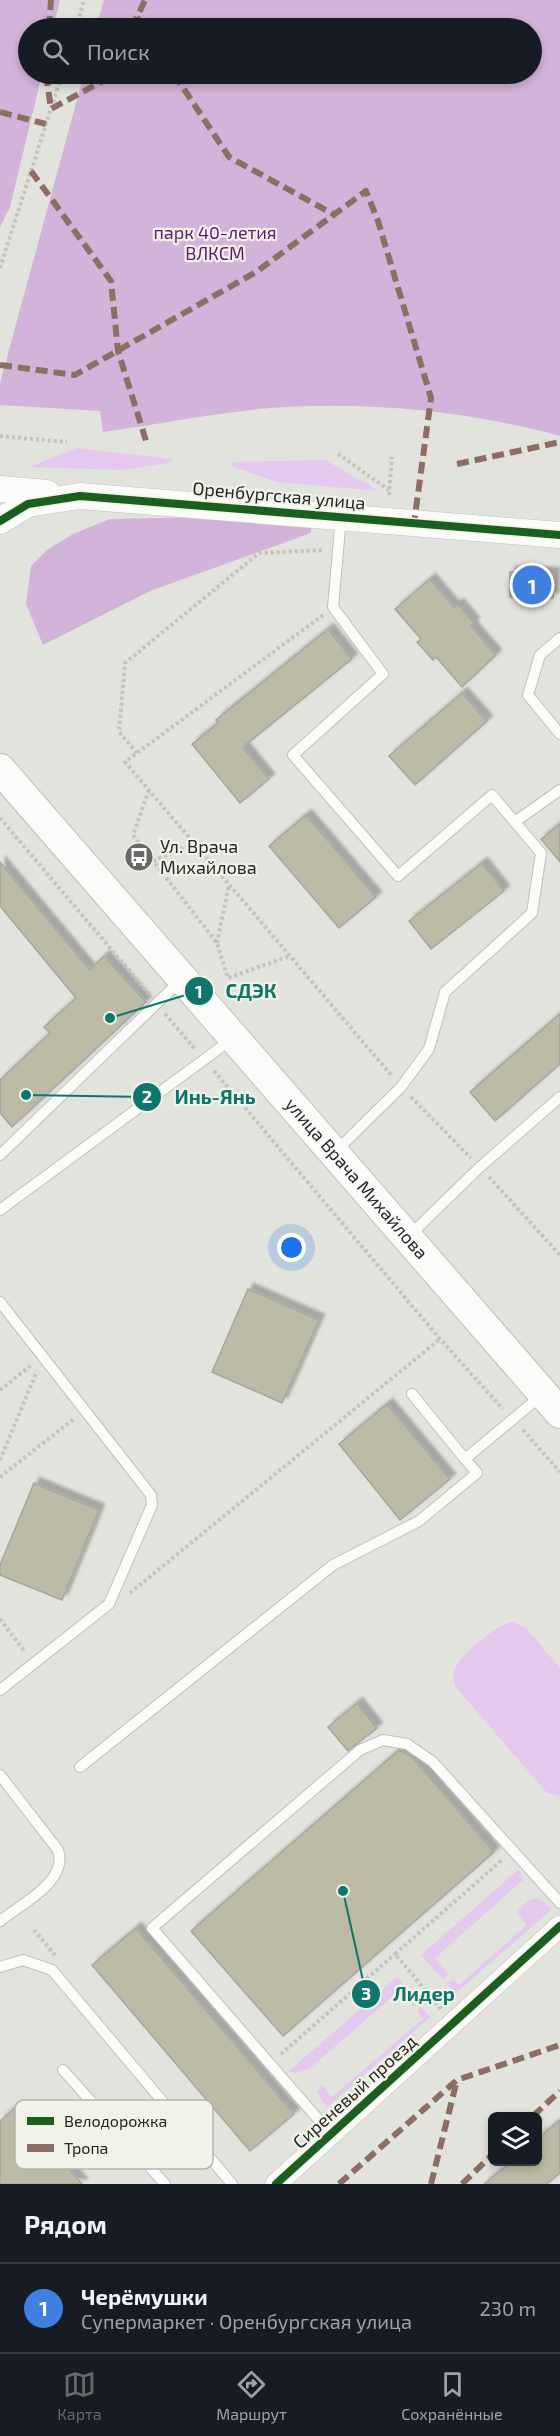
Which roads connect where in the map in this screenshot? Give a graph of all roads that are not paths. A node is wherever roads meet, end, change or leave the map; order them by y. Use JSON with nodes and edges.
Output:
{"nodes":[{"id":1,"x":0,"y":489,"type":"edge"},
{"id":2,"x":80,"y":496,"type":"junction"},
{"id":3,"x":341,"y":516,"type":"junction"},
{"id":4,"x":0,"y":521,"type":"edge"},
{"id":5,"x":560,"y":535,"type":"edge"},
{"id":6,"x":560,"y":639,"type":"edge"},
{"id":7,"x":560,"y":735,"type":"edge"},
{"id":8,"x":4,"y":770,"type":"edge"},
{"id":9,"x":560,"y":790,"type":"edge"},
{"id":10,"x":516,"y":821,"type":"junction"},
{"id":11,"x":183,"y":978,"type":"junction"},
{"id":12,"x":234,"y":1037,"type":"junction"},
{"id":13,"x":560,"y":1097,"type":"edge"},
{"id":14,"x":334,"y":1153,"type":"junction"},
{"id":15,"x":0,"y":1155,"type":"edge"},
{"id":16,"x":0,"y":1210,"type":"edge"},
{"id":17,"x":408,"y":1238,"type":"junction"},
{"id":18,"x":0,"y":1302,"type":"edge"},
{"id":19,"x":412,"y":1394,"type":"dead end"},
{"id":20,"x":555,"y":1407,"type":"edge"},
{"id":21,"x":465,"y":1459,"type":"junction"},
{"id":22,"x":0,"y":1690,"type":"edge"},
{"id":23,"x":80,"y":1767,"type":"dead end"},
{"id":24,"x":0,"y":1775,"type":"edge"},
{"id":25,"x":560,"y":1903,"type":"edge"},
{"id":26,"x":0,"y":1921,"type":"edge"},
{"id":27,"x":560,"y":1926,"type":"edge"},
{"id":28,"x":0,"y":1967,"type":"edge"},
{"id":29,"x":63,"y":2070,"type":"dead end"},
{"id":30,"x":90,"y":2100,"type":"edge"},
{"id":31,"x":161,"y":2100,"type":"edge"},
{"id":32,"x":331,"y":2134,"type":"junction"},
{"id":33,"x":213,"y":2161,"type":"edge"},
{"id":34,"x":152,"y":2169,"type":"edge"},
{"id":35,"x":165,"y":2184,"type":"edge"},
{"id":36,"x":232,"y":2184,"type":"edge"},
{"id":37,"x":276,"y":2184,"type":"edge"}],
"edges":[{"from":1,"to":2,"type":"street"},
{"from":2,"to":3,"type":"street","name":"Оренбургская улица"},
{"from":2,"to":4,"type":"street","name":"Оренбургская улица"},
{"from":3,"to":5,"type":"street","name":"Оренбургская улица"},
{"from":3,"to":10,"type":"lane"},
{"from":6,"to":7,"type":"lane"},
{"from":8,"to":11,"type":"main road","name":"улица Врача Михайлова"},
{"from":9,"to":10,"type":"lane"},
{"from":10,"to":14,"type":"lane"},
{"from":11,"to":12,"type":"main road","name":"улица Врача Михайлова"},
{"from":11,"to":15,"type":"lane"},
{"from":12,"to":14,"type":"main road","name":"улица Врача Михайлова"},
{"from":12,"to":16,"type":"lane"},
{"from":13,"to":17,"type":"lane"},
{"from":14,"to":17,"type":"main road","name":"улица Врача Михайлова"},
{"from":17,"to":20,"type":"main road","name":"улица Врача Михайлова"},
{"from":18,"to":22,"type":"lane"},
{"from":19,"to":21,"type":"lane"},
{"from":20,"to":21,"type":"lane"},
{"from":21,"to":23,"type":"lane"},
{"from":24,"to":26,"type":"lane"},
{"from":25,"to":32,"type":"lane"},
{"from":27,"to":32,"type":"street","name":"Сиреневый проезд"},
{"from":28,"to":31,"type":"lane"},
{"from":29,"to":30,"type":"lane"},
{"from":32,"to":37,"type":"street","name":"Сиреневый проезд"},
{"from":33,"to":36,"type":"lane"},
{"from":34,"to":35,"type":"lane"}]}
